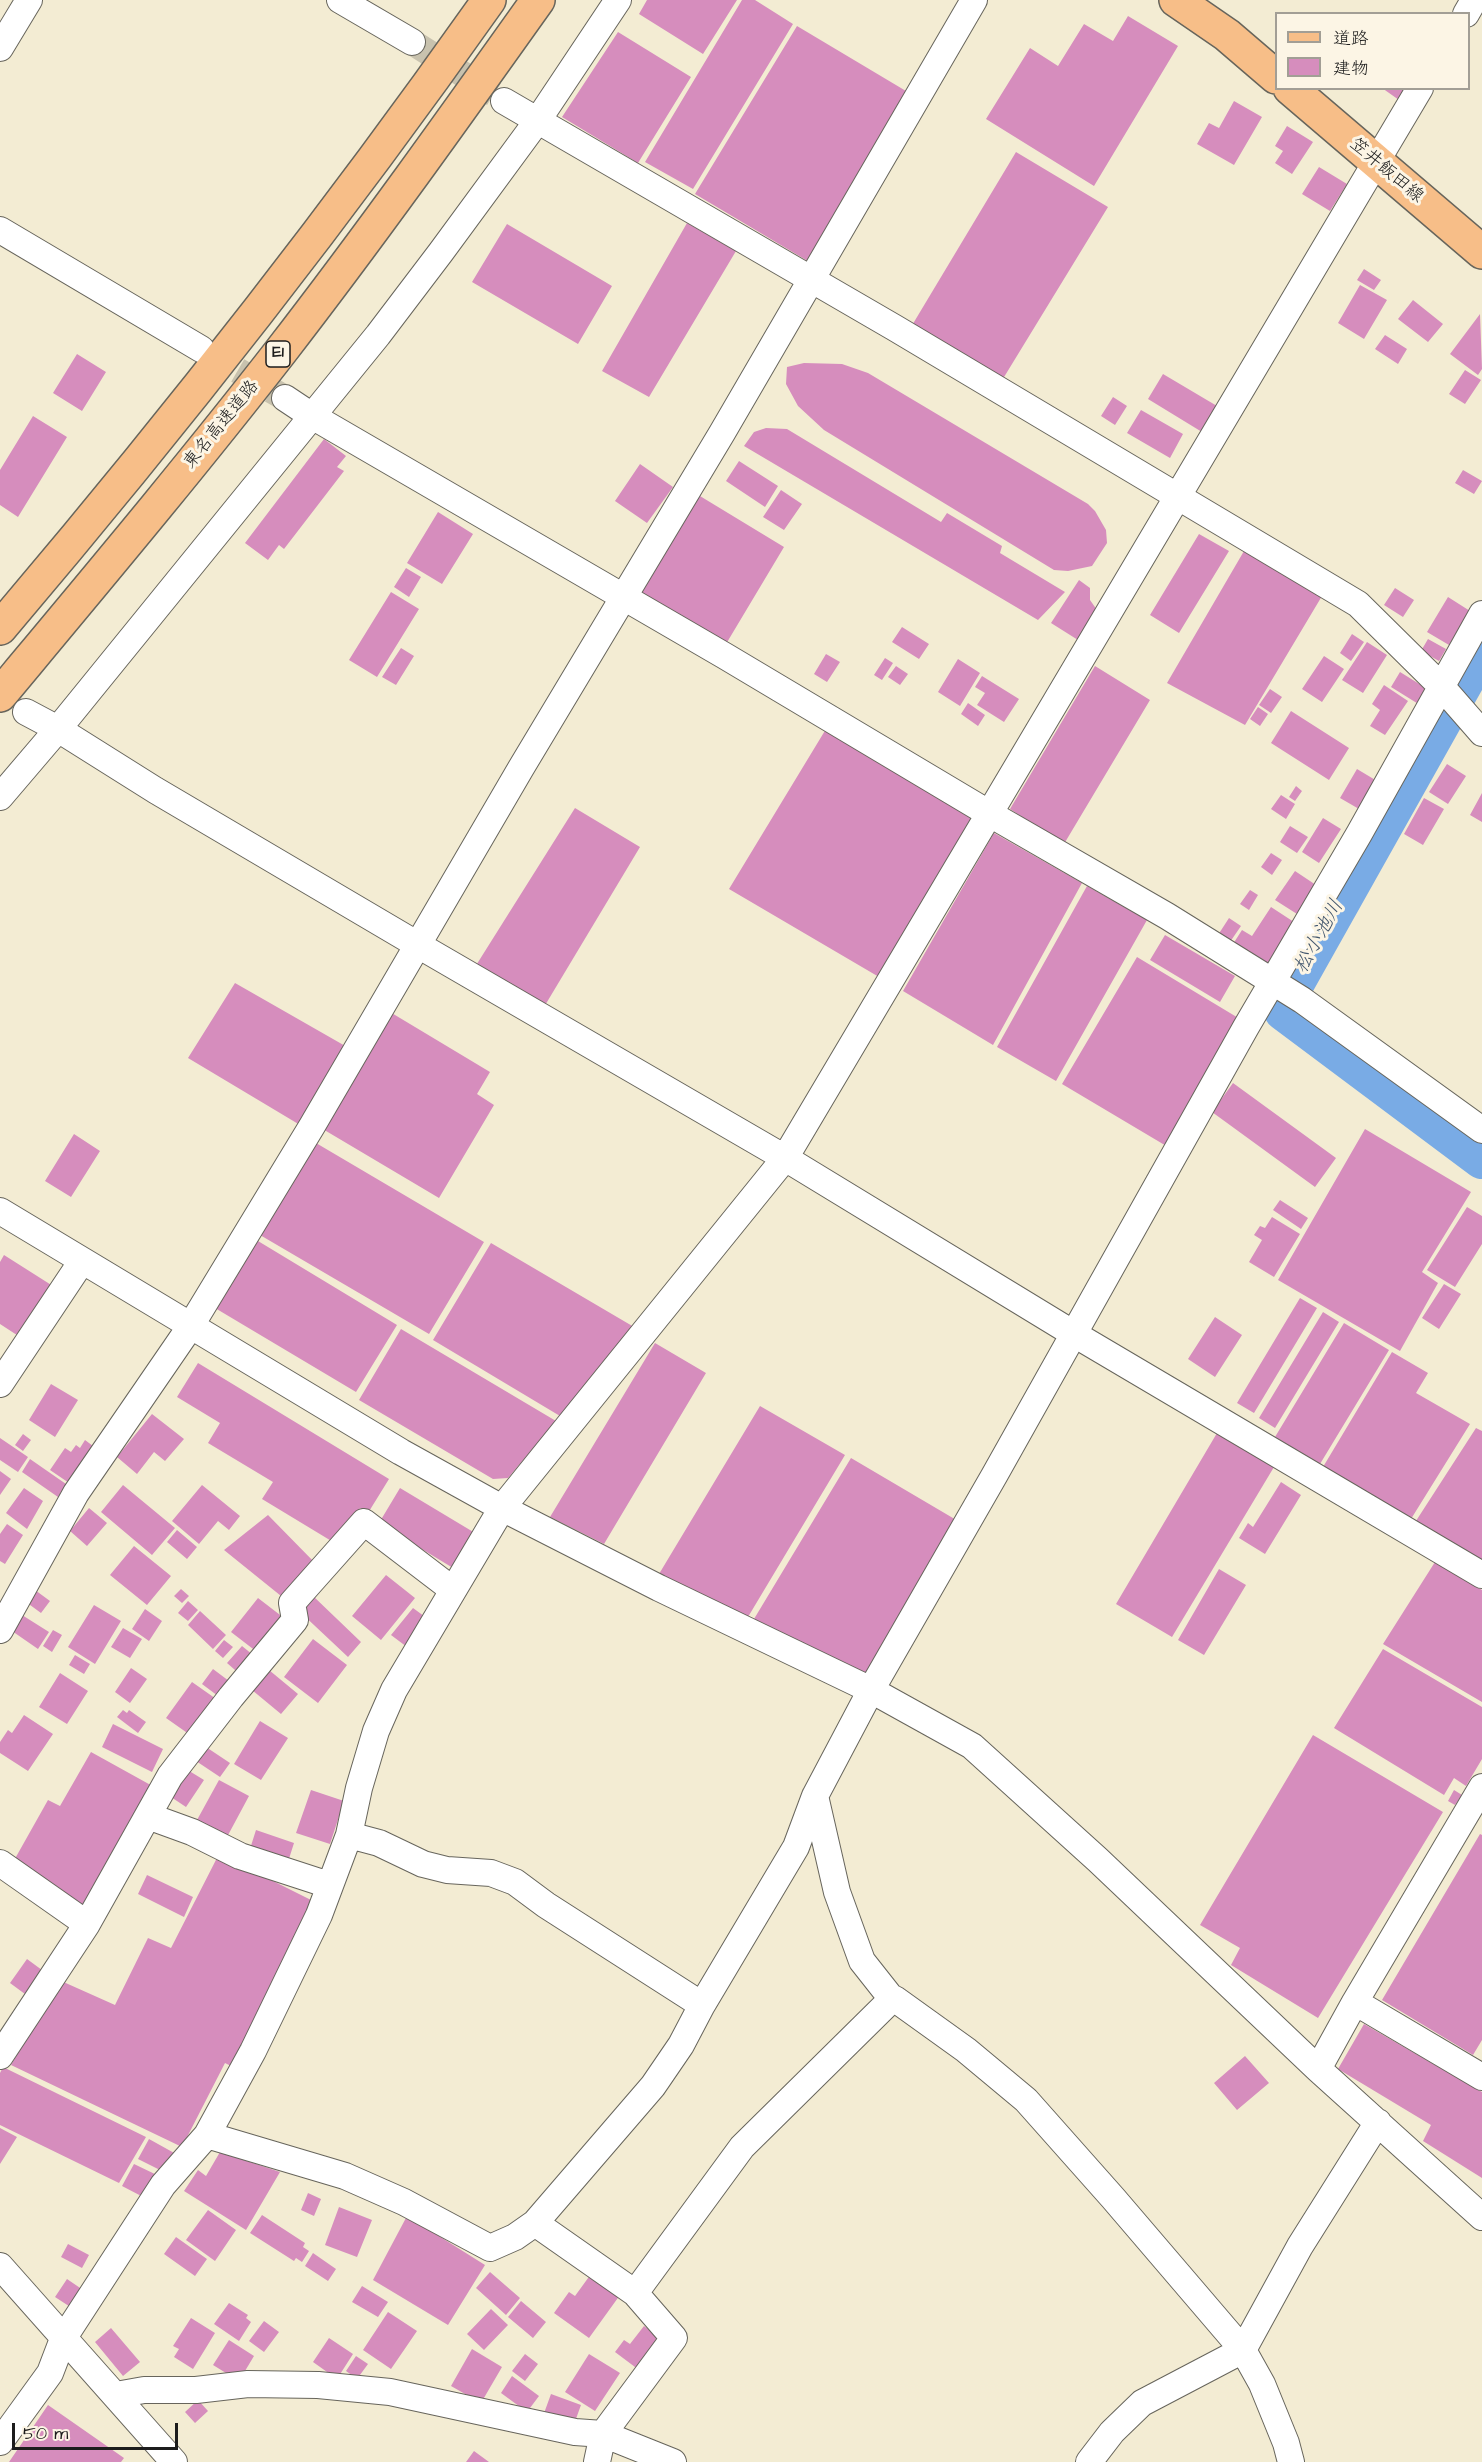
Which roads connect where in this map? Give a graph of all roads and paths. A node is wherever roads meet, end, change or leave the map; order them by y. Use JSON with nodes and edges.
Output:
{"nodes":[{"id":1,"x":29,"y":0,"type":"edge"},
{"id":2,"x":340,"y":0,"type":"edge"},
{"id":3,"x":489,"y":0,"type":"edge"},
{"id":4,"x":538,"y":0,"type":"edge"},
{"id":5,"x":618,"y":0,"type":"edge"},
{"id":6,"x":975,"y":0,"type":"edge"},
{"id":7,"x":1176,"y":0,"type":"edge"},
{"id":8,"x":412,"y":42,"type":"tunnel mouth"},
{"id":9,"x":0,"y":48,"type":"edge"},
{"id":10,"x":1275,"y":76,"type":"edge"},
{"id":11,"x":1292,"y":90,"type":"edge"},
{"id":12,"x":1419,"y":90,"type":"edge"},
{"id":13,"x":504,"y":101,"type":"tunnel mouth"},
{"id":14,"x":538,"y":120,"type":"junction"},
{"id":15,"x":1376,"y":162,"type":"junction"},
{"id":16,"x":0,"y":230,"type":"edge"},
{"id":17,"x":1482,"y":252,"type":"edge"},
{"id":18,"x":810,"y":280,"type":"junction"},
{"id":19,"x":201,"y":349,"type":"tunnel mouth"},
{"id":20,"x":285,"y":398,"type":"tunnel mouth"},
{"id":21,"x":312,"y":416,"type":"junction"},
{"id":22,"x":1177,"y":498,"type":"junction"},
{"id":23,"x":622,"y":598,"type":"junction"},
{"id":24,"x":1482,"y":614,"type":"edge"},
{"id":25,"x":0,"y":628,"type":"edge"},
{"id":26,"x":1441,"y":687,"type":"junction"},
{"id":27,"x":13,"y":704,"type":"edge"},
{"id":28,"x":58,"y":729,"type":"junction"},
{"id":29,"x":1482,"y":733,"type":"edge"},
{"id":30,"x":0,"y":797,"type":"edge"},
{"id":31,"x":990,"y":814,"type":"junction"},
{"id":32,"x":418,"y":945,"type":"junction"},
{"id":33,"x":1277,"y":984,"type":"junction"},
{"id":34,"x":1482,"y":1130,"type":"edge"},
{"id":35,"x":785,"y":1158,"type":"junction"},
{"id":36,"x":0,"y":1211,"type":"edge"},
{"id":37,"x":82,"y":1261,"type":"junction"},
{"id":38,"x":190,"y":1327,"type":"junction"},
{"id":39,"x":1074,"y":1334,"type":"junction"},
{"id":40,"x":0,"y":1384,"type":"edge"},
{"id":41,"x":502,"y":1508,"type":"junction"},
{"id":42,"x":1482,"y":1575,"type":"edge"},
{"id":43,"x":453,"y":1590,"type":"junction"},
{"id":44,"x":0,"y":1630,"type":"edge"},
{"id":45,"x":871,"y":1690,"type":"junction"},
{"id":46,"x":1482,"y":1787,"type":"edge"},
{"id":47,"x":814,"y":1796,"type":"junction"},
{"id":48,"x":148,"y":1816,"type":"junction"},
{"id":49,"x":349,"y":1835,"type":"junction"},
{"id":50,"x":0,"y":1863,"type":"edge"},
{"id":51,"x":329,"y":1886,"type":"junction"},
{"id":52,"x":87,"y":1924,"type":"junction"},
{"id":53,"x":892,"y":1999,"type":"junction"},
{"id":54,"x":1355,"y":2002,"type":"junction"},
{"id":55,"x":702,"y":2005,"type":"junction"},
{"id":56,"x":0,"y":2056,"type":"edge"},
{"id":57,"x":1318,"y":2069,"type":"junction"},
{"id":58,"x":1482,"y":2077,"type":"edge"},
{"id":59,"x":1378,"y":2122,"type":"junction"},
{"id":60,"x":207,"y":2135,"type":"junction"},
{"id":61,"x":1482,"y":2217,"type":"edge"},
{"id":62,"x":535,"y":2223,"type":"junction"},
{"id":63,"x":0,"y":2266,"type":"edge"},
{"id":64,"x":635,"y":2293,"type":"junction"},
{"id":65,"x":63,"y":2339,"type":"junction"},
{"id":66,"x":1243,"y":2350,"type":"junction"},
{"id":67,"x":116,"y":2395,"type":"junction"},
{"id":68,"x":603,"y":2434,"type":"junction"},
{"id":69,"x":0,"y":2442,"type":"edge"},
{"id":70,"x":174,"y":2462,"type":"edge"},
{"id":71,"x":597,"y":2462,"type":"edge"},
{"id":72,"x":673,"y":2462,"type":"edge"},
{"id":73,"x":1089,"y":2462,"type":"edge"},
{"id":74,"x":1291,"y":2462,"type":"edge"}],
"edges":[{"from":1,"to":9,"type":"street"},
{"from":2,"to":8,"type":"street"},
{"from":3,"to":25,"type":"main road","number":"E1"},
{"from":4,"to":27,"type":"main road","name":"東名高速道路","number":"E1"},
{"from":5,"to":14,"type":"street"},
{"from":6,"to":18,"type":"street"},
{"from":7,"to":10,"type":"main road"},
{"from":11,"to":15,"type":"main road","name":"笠井飯田線"},
{"from":12,"to":15,"type":"street"},
{"from":13,"to":14,"type":"street"},
{"from":14,"to":18,"type":"street"},
{"from":14,"to":21,"type":"street"},
{"from":15,"to":17,"type":"main road","name":"笠井飯田線"},
{"from":15,"to":22,"type":"street"},
{"from":16,"to":19,"type":"street"},
{"from":18,"to":22,"type":"street"},
{"from":18,"to":23,"type":"street"},
{"from":20,"to":21,"type":"street"},
{"from":21,"to":23,"type":"street"},
{"from":21,"to":28,"type":"street"},
{"from":22,"to":26,"type":"street"},
{"from":22,"to":31,"type":"street"},
{"from":23,"to":31,"type":"street"},
{"from":23,"to":32,"type":"street"},
{"from":24,"to":26,"type":"street"},
{"from":26,"to":29,"type":"street"},
{"from":26,"to":33,"type":"street"},
{"from":27,"to":28,"type":"street"},
{"from":28,"to":30,"type":"street"},
{"from":28,"to":32,"type":"street"},
{"from":31,"to":33,"type":"street"},
{"from":31,"to":35,"type":"street"},
{"from":32,"to":35,"type":"street"},
{"from":32,"to":38,"type":"street"},
{"from":33,"to":34,"type":"street"},
{"from":33,"to":39,"type":"street"},
{"from":35,"to":39,"type":"street"},
{"from":35,"to":41,"type":"street"},
{"from":36,"to":37,"type":"street"},
{"from":37,"to":38,"type":"street"},
{"from":37,"to":40,"type":"street"},
{"from":38,"to":41,"type":"street"},
{"from":38,"to":44,"type":"street"},
{"from":39,"to":42,"type":"street"},
{"from":39,"to":45,"type":"street"},
{"from":41,"to":43,"type":"street"},
{"from":41,"to":45,"type":"street"},
{"from":43,"to":48,"type":"street"},
{"from":43,"to":49,"type":"street"},
{"from":45,"to":47,"type":"street"},
{"from":45,"to":57,"type":"street"},
{"from":46,"to":54,"type":"street"},
{"from":47,"to":53,"type":"street"},
{"from":47,"to":55,"type":"street"},
{"from":48,"to":51,"type":"street"},
{"from":48,"to":52,"type":"street"},
{"from":49,"to":51,"type":"street"},
{"from":49,"to":55,"type":"street"},
{"from":50,"to":52,"type":"street"},
{"from":51,"to":60,"type":"street"},
{"from":52,"to":56,"type":"street"},
{"from":53,"to":64,"type":"street"},
{"from":53,"to":66,"type":"street"},
{"from":54,"to":57,"type":"street"},
{"from":54,"to":58,"type":"street"},
{"from":55,"to":62,"type":"street"},
{"from":57,"to":59,"type":"street"},
{"from":59,"to":61,"type":"street"},
{"from":59,"to":66,"type":"street"},
{"from":60,"to":62,"type":"street"},
{"from":60,"to":65,"type":"street"},
{"from":62,"to":64,"type":"street"},
{"from":63,"to":65,"type":"street"},
{"from":64,"to":68,"type":"street"},
{"from":65,"to":67,"type":"street"},
{"from":65,"to":69,"type":"street"},
{"from":66,"to":73,"type":"street"},
{"from":66,"to":74,"type":"street"},
{"from":67,"to":68,"type":"street"},
{"from":67,"to":70,"type":"street"},
{"from":68,"to":71,"type":"street"},
{"from":68,"to":72,"type":"street"}]}
